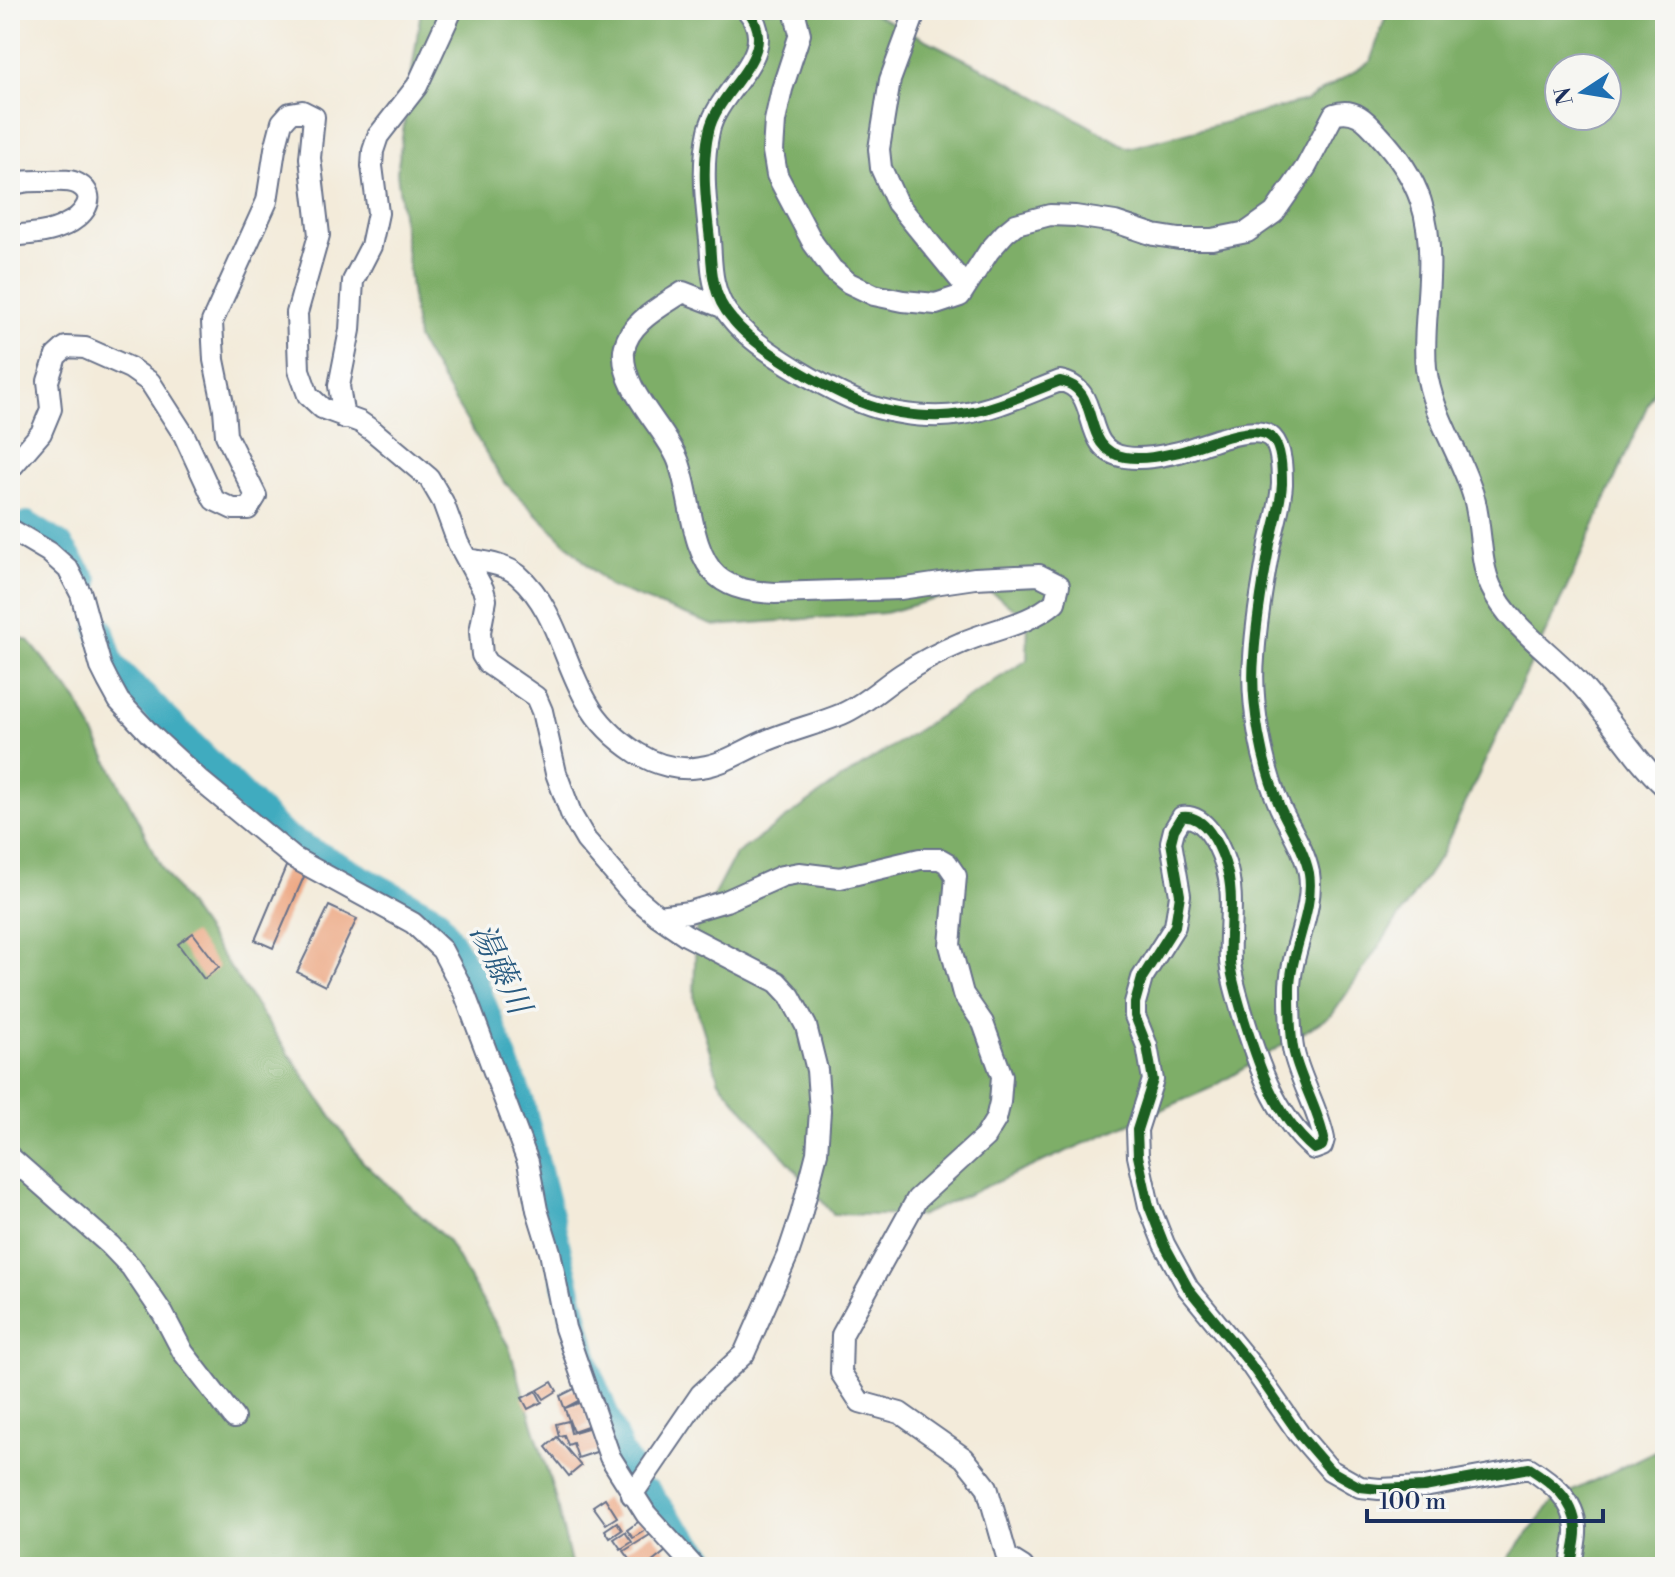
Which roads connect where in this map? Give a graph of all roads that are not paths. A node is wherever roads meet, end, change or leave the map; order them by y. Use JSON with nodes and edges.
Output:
{"nodes":[{"id":1,"x":452,"y":10,"type":"edge"},
{"id":2,"x":747,"y":10,"type":"edge"},
{"id":3,"x":794,"y":10,"type":"edge"},
{"id":4,"x":916,"y":10,"type":"edge"},
{"id":5,"x":10,"y":186,"type":"edge"},
{"id":6,"x":10,"y":236,"type":"edge"},
{"id":7,"x":965,"y":286,"type":"junction"},
{"id":8,"x":722,"y":307,"type":"junction"},
{"id":9,"x":344,"y":418,"type":"junction"},
{"id":10,"x":10,"y":469,"type":"edge"},
{"id":11,"x":10,"y":529,"type":"edge"},
{"id":12,"x":467,"y":559,"type":"junction"},
{"id":13,"x":1665,"y":787,"type":"edge"},
{"id":14,"x":658,"y":916,"type":"junction"},
{"id":15,"x":10,"y":1157,"type":"edge"},
{"id":16,"x":234,"y":1418,"type":"dead end"},
{"id":17,"x":632,"y":1495,"type":"junction"},
{"id":18,"x":694,"y":1567,"type":"edge"},
{"id":19,"x":1023,"y":1567,"type":"edge"},
{"id":20,"x":1571,"y":1567,"type":"edge"}],
"edges":[{"from":1,"to":9,"type":"street"},
{"from":2,"to":8,"type":"street"},
{"from":3,"to":7,"type":"street"},
{"from":4,"to":7,"type":"street"},
{"from":5,"to":6,"type":"street"},
{"from":7,"to":13,"type":"street"},
{"from":8,"to":12,"type":"street"},
{"from":8,"to":20,"type":"street"},
{"from":9,"to":10,"type":"street"},
{"from":9,"to":12,"type":"street"},
{"from":11,"to":17,"type":"street"},
{"from":12,"to":14,"type":"street"},
{"from":14,"to":17,"type":"street"},
{"from":14,"to":19,"type":"street"},
{"from":15,"to":16,"type":"street"},
{"from":17,"to":18,"type":"street"}]}
